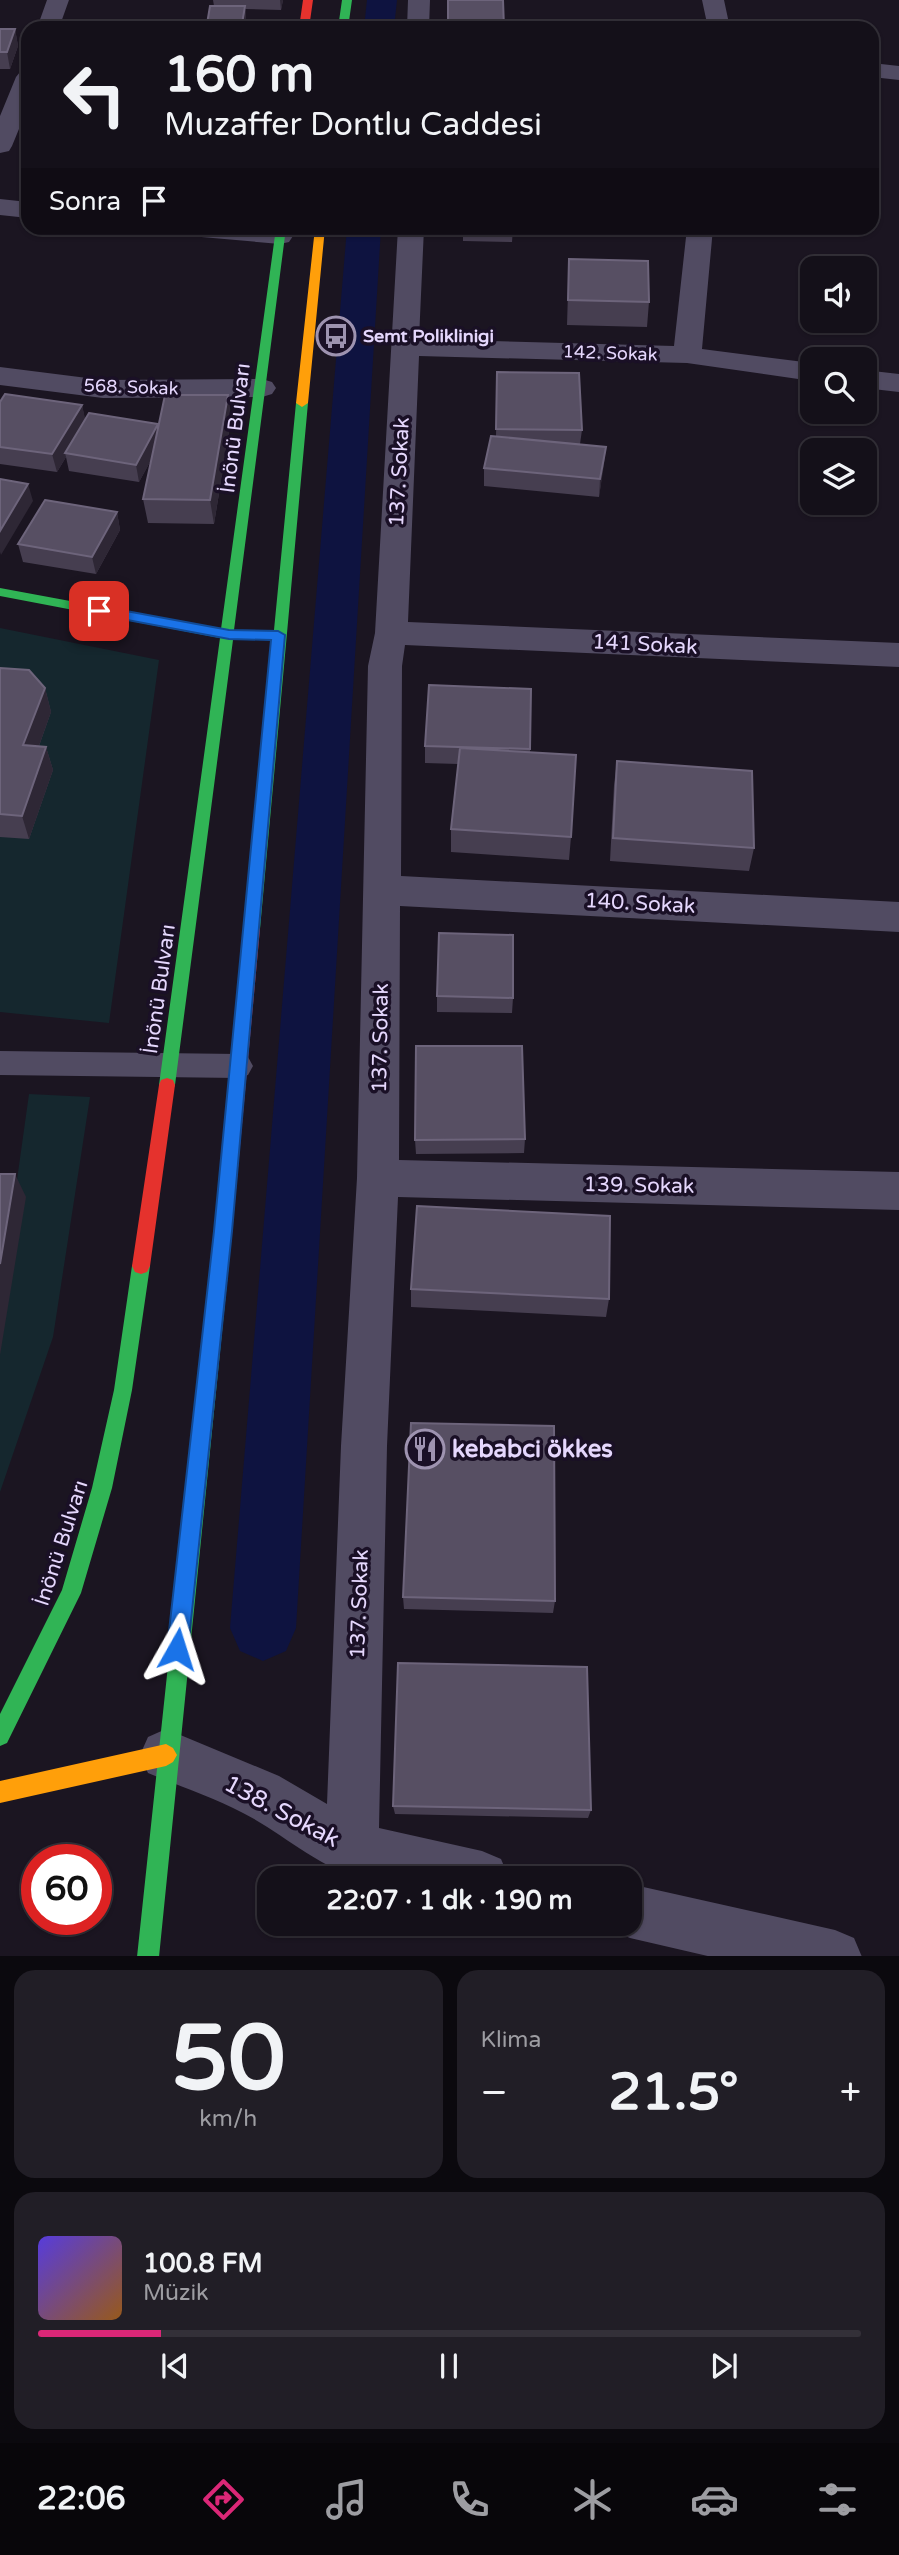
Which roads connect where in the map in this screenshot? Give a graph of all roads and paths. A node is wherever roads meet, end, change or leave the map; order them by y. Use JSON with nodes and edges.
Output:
{"nodes":[{"id":1,"x":58,"y":0,"type":"edge"},
{"id":2,"x":307,"y":0,"type":"edge"},
{"id":3,"x":347,"y":0,"type":"edge"},
{"id":4,"x":419,"y":0,"type":"edge"},
{"id":5,"x":713,"y":0,"type":"edge"},
{"id":6,"x":50,"y":21,"type":"edge"},
{"id":7,"x":305,"y":21,"type":"edge"},
{"id":8,"x":344,"y":21,"type":"edge"},
{"id":9,"x":418,"y":21,"type":"edge"},
{"id":10,"x":718,"y":21,"type":"edge"},
{"id":11,"x":879,"y":71,"type":"edge"},
{"id":12,"x":899,"y":72,"type":"edge"},
{"id":13,"x":21,"y":94,"type":"edge"},
{"id":14,"x":0,"y":146,"type":"edge"},
{"id":15,"x":0,"y":207,"type":"edge"},
{"id":16,"x":21,"y":209,"type":"edge"},
{"id":17,"x":281,"y":235,"type":"edge"},
{"id":18,"x":319,"y":235,"type":"edge"},
{"id":19,"x":411,"y":235,"type":"edge"},
{"id":20,"x":699,"y":235,"type":"edge"},
{"id":21,"x":406,"y":347,"type":"junction"},
{"id":22,"x":687,"y":355,"type":"junction"},
{"id":23,"x":800,"y":370,"type":"edge"},
{"id":24,"x":0,"y":376,"type":"edge"},
{"id":25,"x":877,"y":380,"type":"edge"},
{"id":26,"x":899,"y":383,"type":"edge"},
{"id":27,"x":262,"y":388,"type":"junction"},
{"id":28,"x":0,"y":592,"type":"edge"},
{"id":29,"x":391,"y":633,"type":"junction"},
{"id":30,"x":229,"y":635,"type":"junction"},
{"id":31,"x":278,"y":635,"type":"junction"},
{"id":32,"x":899,"y":655,"type":"edge"},
{"id":33,"x":381,"y":890,"type":"junction"},
{"id":34,"x":899,"y":916,"type":"edge"},
{"id":35,"x":0,"y":1063,"type":"edge"},
{"id":36,"x":170,"y":1066,"type":"junction"},
{"id":37,"x":238,"y":1066,"type":"junction"},
{"id":38,"x":378,"y":1178,"type":"junction"},
{"id":39,"x":899,"y":1191,"type":"edge"},
{"id":40,"x":0,"y":1736,"type":"edge"},
{"id":41,"x":166,"y":1755,"type":"junction"},
{"id":42,"x":0,"y":1792,"type":"edge"},
{"id":43,"x":352,"y":1849,"type":"junction"},
{"id":44,"x":428,"y":1866,"type":"edge"},
{"id":45,"x":642,"y":1914,"type":"edge"},
{"id":46,"x":148,"y":1956,"type":"edge"},
{"id":47,"x":835,"y":1956,"type":"edge"}],
"edges":[{"from":1,"to":6,"type":"street"},
{"from":2,"to":7,"type":"main road"},
{"from":3,"to":8,"type":"main road"},
{"from":4,"to":9,"type":"street"},
{"from":5,"to":10,"type":"street"},
{"from":11,"to":12,"type":"street"},
{"from":13,"to":14,"type":"street"},
{"from":15,"to":16,"type":"street"},
{"from":17,"to":27,"type":"main road","name":"İnönü Bulvarı"},
{"from":18,"to":31,"type":"main road"},
{"from":19,"to":21,"type":"street","name":"137. Sokak"},
{"from":20,"to":22,"type":"street"},
{"from":21,"to":22,"type":"street","name":"142. Sokak"},
{"from":21,"to":29,"type":"street","name":"137. Sokak"},
{"from":22,"to":23,"type":"street","name":"142. Sokak"},
{"from":24,"to":27,"type":"street","name":"568. Sokak"},
{"from":25,"to":26,"type":"street"},
{"from":27,"to":30,"type":"main road","name":"İnönü Bulvarı"},
{"from":28,"to":30,"type":"main road"},
{"from":29,"to":32,"type":"street","name":"141 Sokak"},
{"from":29,"to":33,"type":"street","name":"137. Sokak"},
{"from":30,"to":31,"type":"main road"},
{"from":30,"to":36,"type":"main road","name":"İnönü Bulvarı"},
{"from":31,"to":37,"type":"main road"},
{"from":33,"to":34,"type":"street","name":"140. Sokak"},
{"from":33,"to":38,"type":"street","name":"137. Sokak"},
{"from":35,"to":36,"type":"lane"},
{"from":36,"to":37,"type":"lane"},
{"from":36,"to":40,"type":"main road","name":"İnönü Bulvarı"},
{"from":37,"to":41,"type":"main road"},
{"from":38,"to":39,"type":"street","name":"139. Sokak"},
{"from":38,"to":43,"type":"street","name":"137. Sokak"},
{"from":41,"to":42,"type":"main road"},
{"from":41,"to":43,"type":"street","name":"138. Sokak"},
{"from":41,"to":46,"type":"main road"},
{"from":43,"to":44,"type":"street","name":"138. Sokak"},
{"from":45,"to":47,"type":"street"}]}
